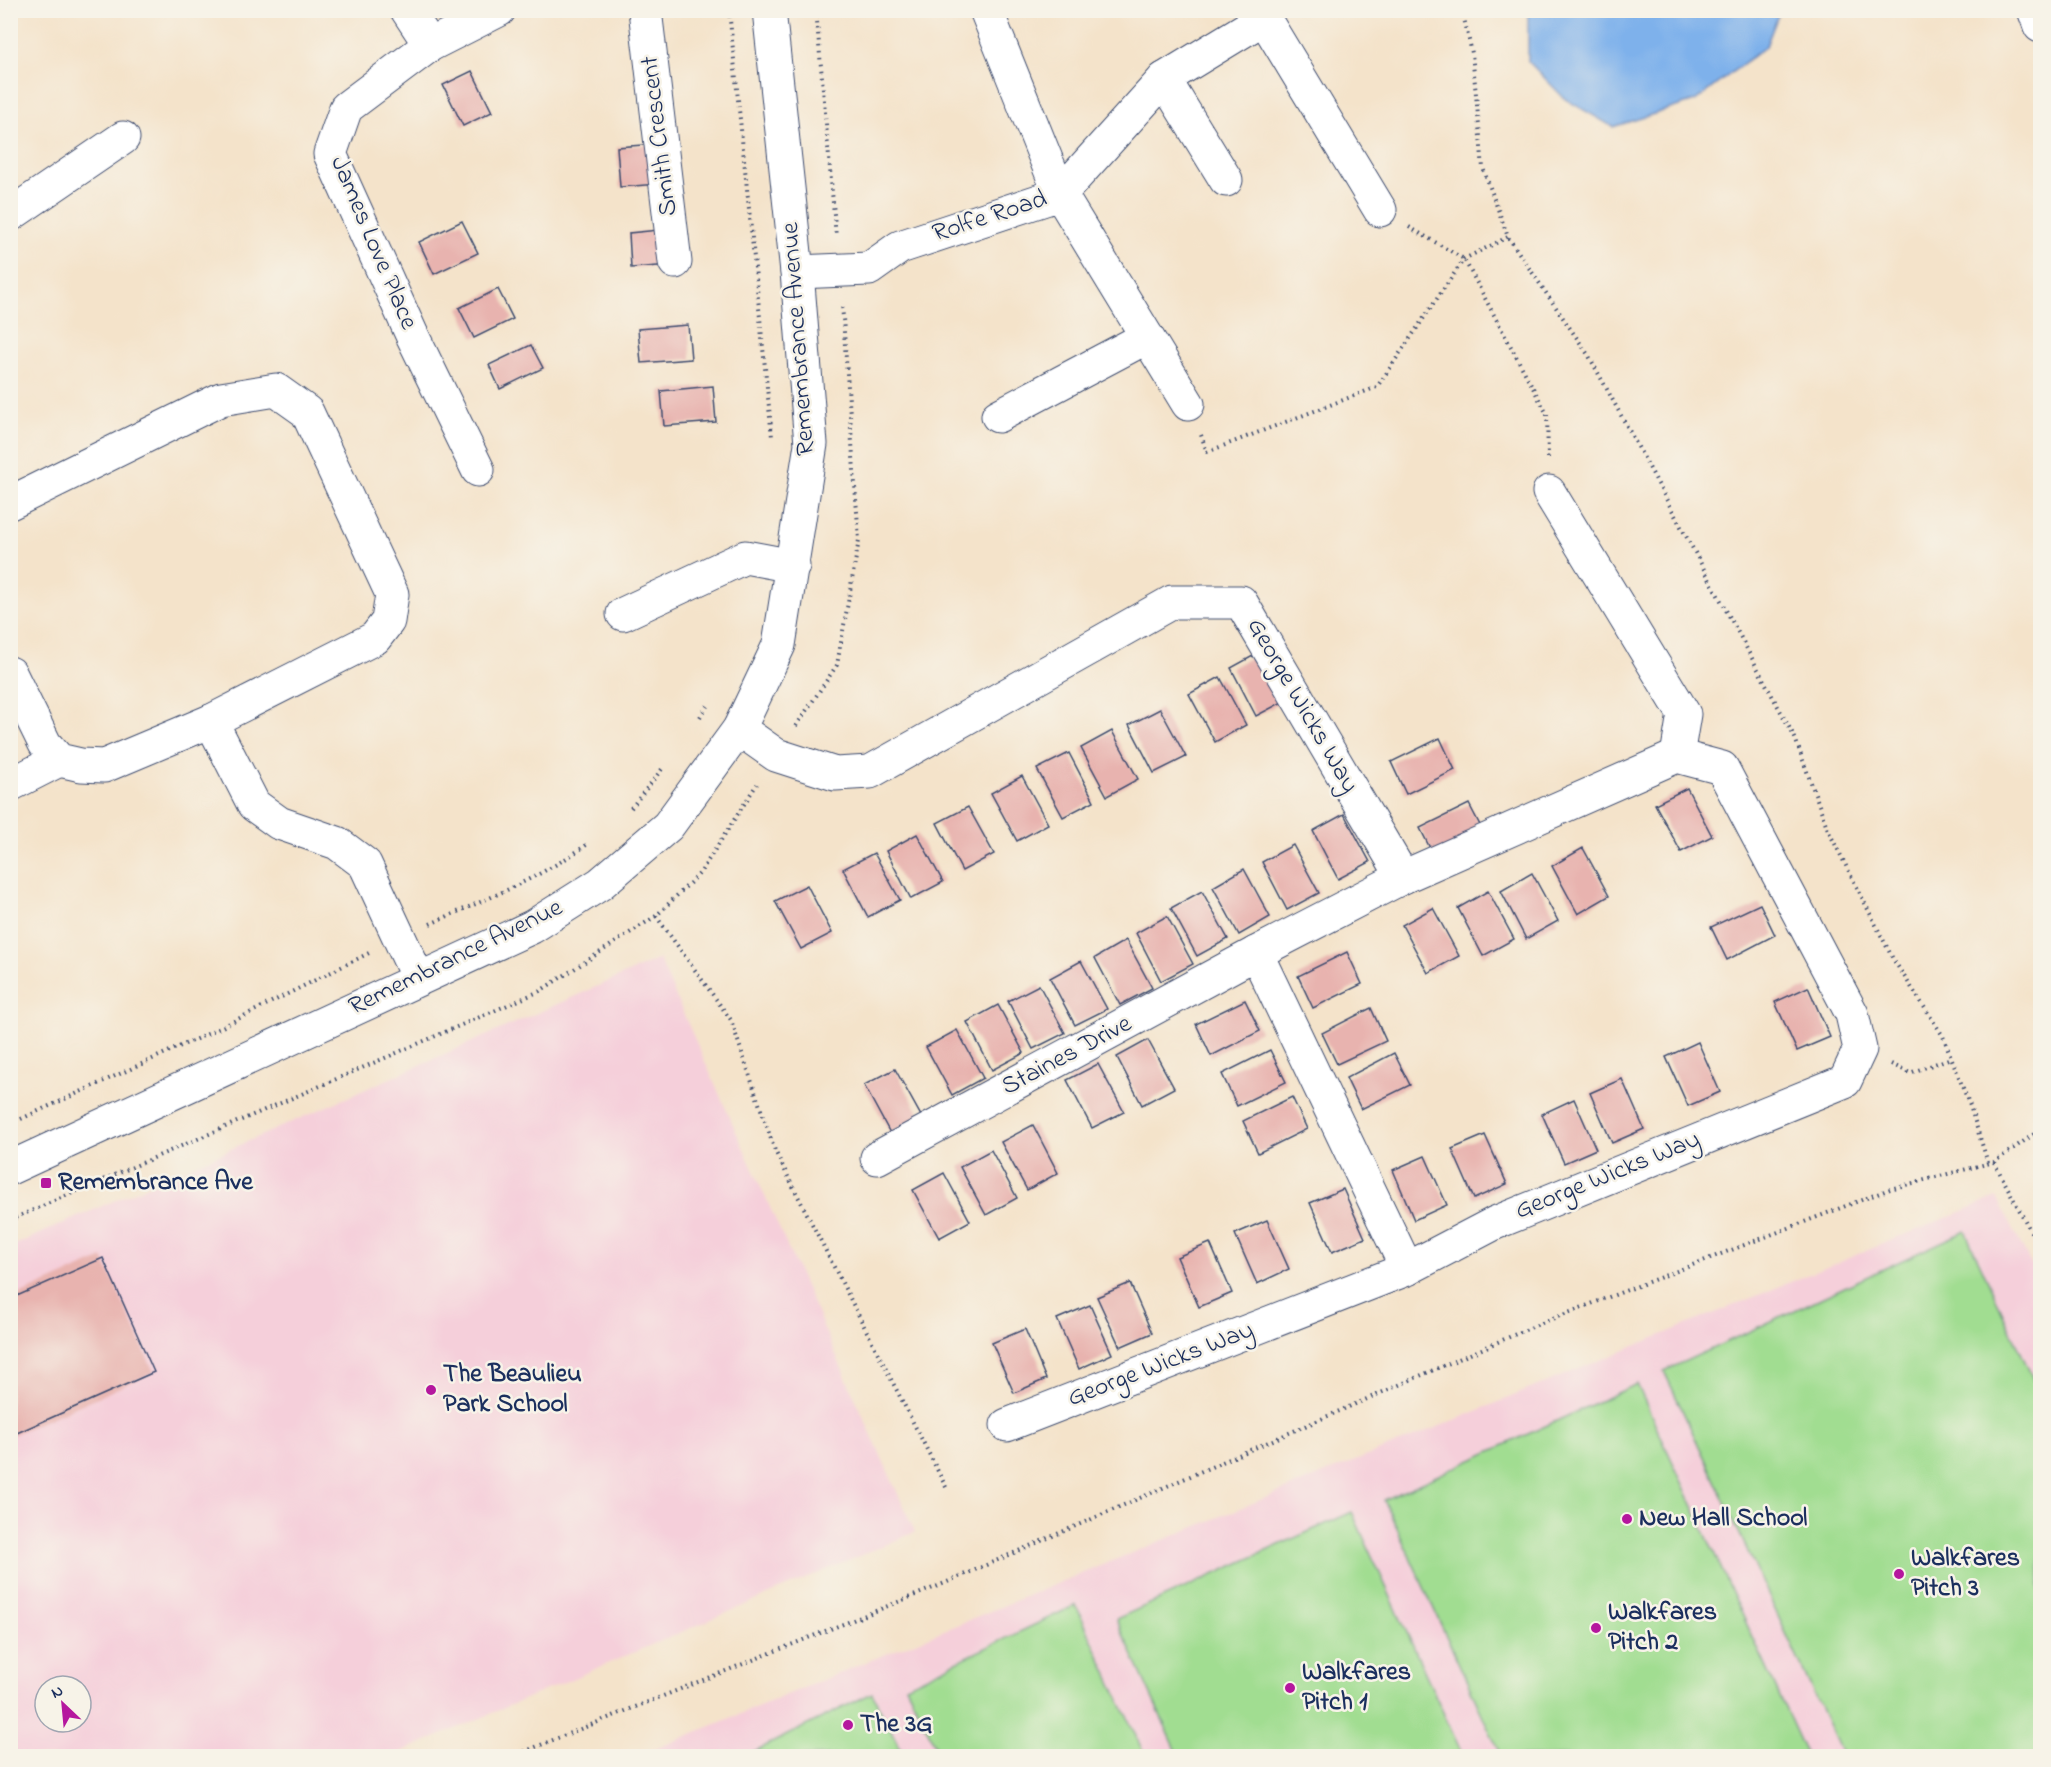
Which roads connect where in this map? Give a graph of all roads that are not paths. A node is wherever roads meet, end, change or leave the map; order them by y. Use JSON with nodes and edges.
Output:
{"nodes":[{"id":1,"x":407,"y":10,"type":"edge"},
{"id":2,"x":499,"y":10,"type":"edge"},
{"id":3,"x":645,"y":10,"type":"edge"},
{"id":4,"x":769,"y":10,"type":"edge"},
{"id":5,"x":986,"y":10,"type":"edge"},
{"id":6,"x":2034,"y":10,"type":"edge"},
{"id":7,"x":1262,"y":14,"type":"edge"},
{"id":8,"x":2040,"y":26,"type":"edge"},
{"id":9,"x":430,"y":45,"type":"junction"},
{"id":10,"x":1164,"y":79,"type":"junction"},
{"id":11,"x":123,"y":138,"type":"dead end"},
{"id":12,"x":1226,"y":180,"type":"dead end"},
{"id":13,"x":1060,"y":194,"type":"junction"},
{"id":14,"x":1380,"y":210,"type":"road end"},
{"id":15,"x":10,"y":215,"type":"edge"},
{"id":16,"x":675,"y":262,"type":"dead end"},
{"id":17,"x":797,"y":272,"type":"junction"},
{"id":18,"x":1147,"y":338,"type":"junction"},
{"id":19,"x":1188,"y":404,"type":"road end"},
{"id":20,"x":998,"y":416,"type":"dead end"},
{"id":21,"x":478,"y":470,"type":"dead end"},
{"id":22,"x":1549,"y":492,"type":"road end"},
{"id":23,"x":10,"y":502,"type":"edge"},
{"id":24,"x":793,"y":566,"type":"junction"},
{"id":25,"x":623,"y":614,"type":"dead end"},
{"id":26,"x":10,"y":673,"type":"edge"},
{"id":27,"x":211,"y":721,"type":"junction"},
{"id":28,"x":739,"y":729,"type":"junction"},
{"id":29,"x":1677,"y":756,"type":"junction"},
{"id":30,"x":59,"y":760,"type":"junction"},
{"id":31,"x":10,"y":785,"type":"edge"},
{"id":32,"x":1403,"y":877,"type":"junction"},
{"id":33,"x":1256,"y":953,"type":"junction"},
{"id":34,"x":418,"y":978,"type":"junction"},
{"id":35,"x":877,"y":1158,"type":"dead end"},
{"id":36,"x":10,"y":1167,"type":"edge"},
{"id":37,"x":1407,"y":1269,"type":"junction"},
{"id":38,"x":1007,"y":1425,"type":"dead end"}],
"edges":[{"from":1,"to":9,"type":"street"},
{"from":2,"to":9,"type":"street","name":"James Love Place"},
{"from":3,"to":16,"type":"street","name":"Smith Crescent"},
{"from":4,"to":17,"type":"street","name":"Remembrance Avenue"},
{"from":5,"to":13,"type":"street"},
{"from":6,"to":8,"type":"street"},
{"from":7,"to":10,"type":"street"},
{"from":7,"to":14,"type":"street"},
{"from":9,"to":21,"type":"street","name":"James Love Place"},
{"from":10,"to":12,"type":"street"},
{"from":10,"to":13,"type":"street"},
{"from":11,"to":15,"type":"street"},
{"from":13,"to":17,"type":"street","name":"Rolfe Road"},
{"from":13,"to":18,"type":"street","name":"Rolfe Road"},
{"from":17,"to":24,"type":"street","name":"Remembrance Avenue"},
{"from":18,"to":19,"type":"street","name":"Rolfe Road"},
{"from":18,"to":20,"type":"street"},
{"from":22,"to":29,"type":"street"},
{"from":23,"to":27,"type":"street"},
{"from":24,"to":25,"type":"street"},
{"from":24,"to":28,"type":"street","name":"Remembrance Avenue"},
{"from":26,"to":30,"type":"street"},
{"from":27,"to":30,"type":"street"},
{"from":27,"to":34,"type":"street"},
{"from":28,"to":32,"type":"street","name":"George Wicks Way"},
{"from":28,"to":34,"type":"street","name":"Remembrance Avenue"},
{"from":29,"to":32,"type":"street"},
{"from":29,"to":37,"type":"street","name":"George Wicks Way"},
{"from":30,"to":31,"type":"street"},
{"from":32,"to":33,"type":"street","name":"Staines Drive"},
{"from":33,"to":35,"type":"street","name":"Staines Drive"},
{"from":33,"to":37,"type":"street"},
{"from":34,"to":36,"type":"street","name":"Remembrance Avenue"},
{"from":37,"to":38,"type":"street","name":"George Wicks Way"}]}
